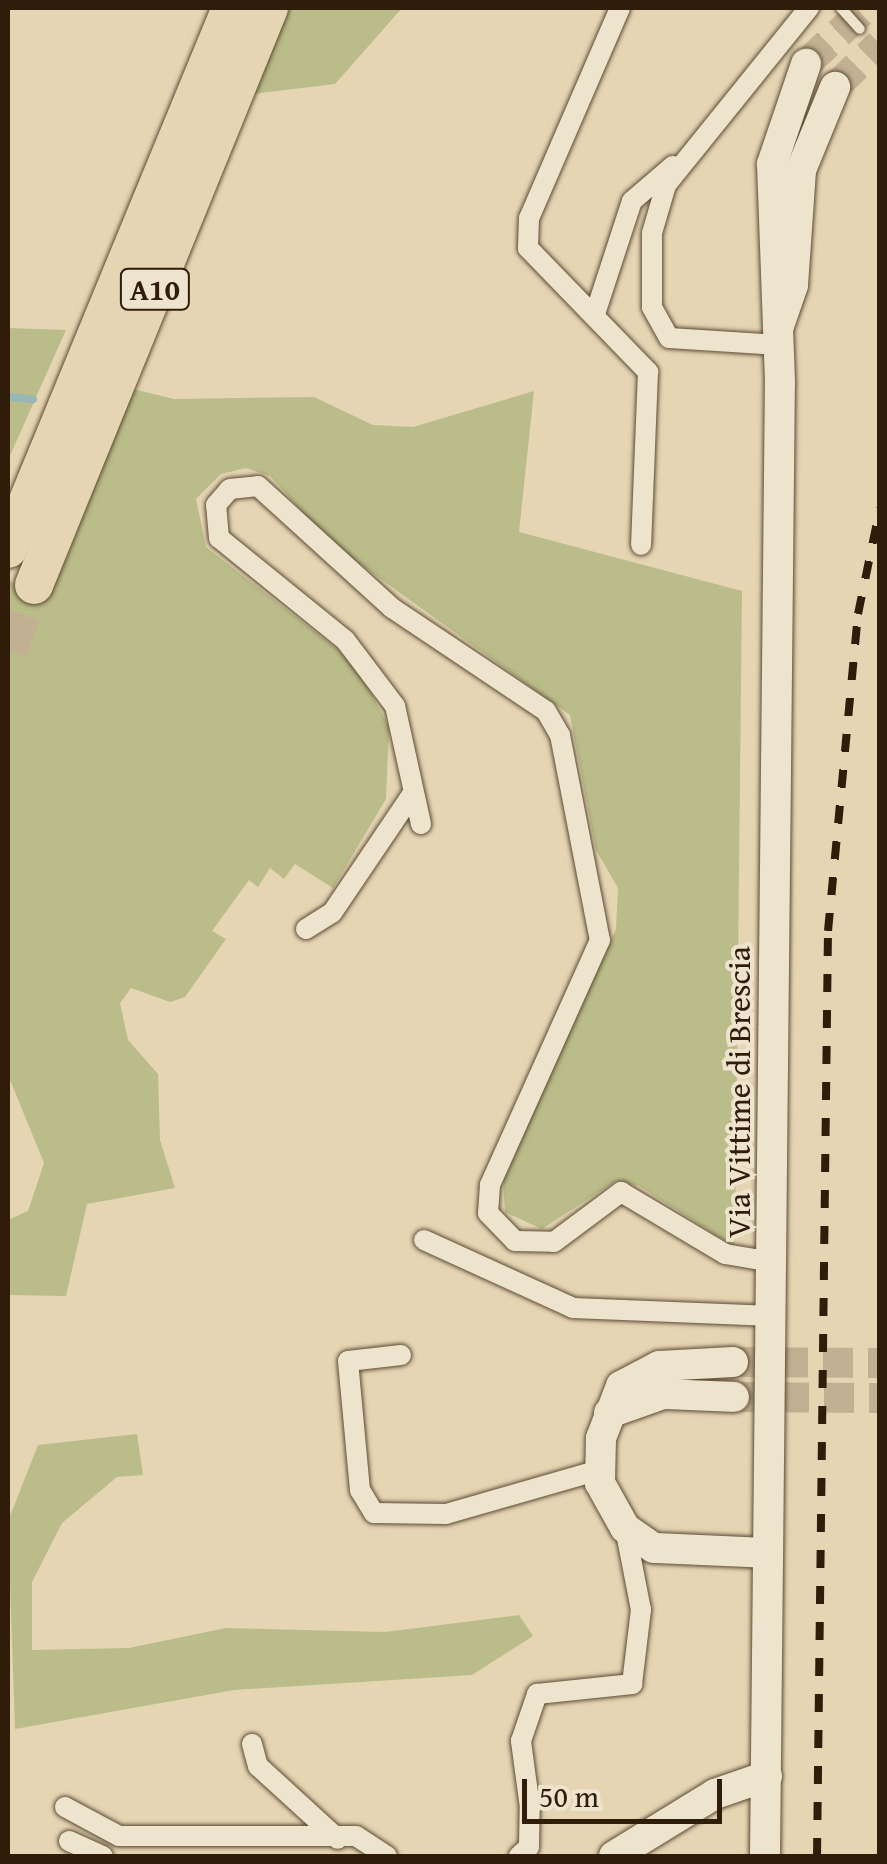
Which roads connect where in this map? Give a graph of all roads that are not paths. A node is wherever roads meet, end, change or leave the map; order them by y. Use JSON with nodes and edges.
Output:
{"nodes":[{"id":1,"x":269,"y":8,"type":"edge"},
{"id":2,"x":620,"y":8,"type":"edge"},
{"id":3,"x":809,"y":8,"type":"edge"},
{"id":4,"x":841,"y":8,"type":"edge"},
{"id":5,"x":860,"y":29,"type":"dead end"},
{"id":6,"x":234,"y":31,"type":"edge"},
{"id":7,"x":806,"y":64,"type":"tunnel mouth"},
{"id":8,"x":836,"y":88,"type":"tunnel mouth"},
{"id":9,"x":685,"y":158,"type":"junction"},
{"id":10,"x":595,"y":314,"type":"junction"},
{"id":11,"x":779,"y":337,"type":"junction"},
{"id":12,"x":641,"y":545,"type":"dead end"},
{"id":13,"x":8,"y":549,"type":"tunnel mouth"},
{"id":14,"x":34,"y":586,"type":"tunnel mouth"},
{"id":15,"x":413,"y":793,"type":"junction"},
{"id":16,"x":421,"y":824,"type":"dead end"},
{"id":17,"x":306,"y":929,"type":"dead end"},
{"id":18,"x":424,"y":1240,"type":"dead end"},
{"id":19,"x":773,"y":1262,"type":"junction"},
{"id":20,"x":773,"y":1316,"type":"junction"},
{"id":21,"x":401,"y":1355,"type":"dead end"},
{"id":22,"x":732,"y":1362,"type":"tunnel mouth"},
{"id":23,"x":734,"y":1397,"type":"tunnel mouth"},
{"id":24,"x":609,"y":1413,"type":"junction"},
{"id":25,"x":599,"y":1470,"type":"junction"},
{"id":26,"x":625,"y":1528,"type":"junction"},
{"id":27,"x":768,"y":1554,"type":"junction"},
{"id":28,"x":252,"y":1744,"type":"dead end"},
{"id":29,"x":767,"y":1776,"type":"junction"},
{"id":30,"x":65,"y":1807,"type":"dead end"},
{"id":31,"x":338,"y":1839,"type":"junction"},
{"id":32,"x":69,"y":1841,"type":"dead end"},
{"id":33,"x":103,"y":1856,"type":"edge"},
{"id":34,"x":387,"y":1856,"type":"edge"},
{"id":35,"x":519,"y":1856,"type":"edge"},
{"id":36,"x":614,"y":1856,"type":"edge"},
{"id":37,"x":765,"y":1856,"type":"edge"}],
"edges":[{"from":1,"to":6,"type":"highway","number":"A10"},
{"from":2,"to":10,"type":"street"},
{"from":3,"to":9,"type":"street"},
{"from":4,"to":5,"type":"lane"},
{"from":6,"to":13,"type":"highway","number":"A10"},
{"from":6,"to":14,"type":"highway","number":"A10"},
{"from":7,"to":11,"type":"street","name":"Via Vittime di Brescia"},
{"from":8,"to":11,"type":"street","name":"Via Vittime di Brescia"},
{"from":9,"to":10,"type":"street"},
{"from":9,"to":11,"type":"street"},
{"from":10,"to":12,"type":"street"},
{"from":11,"to":19,"type":"street","name":"Via Vittime di Brescia"},
{"from":15,"to":16,"type":"street"},
{"from":15,"to":17,"type":"street"},
{"from":15,"to":19,"type":"street"},
{"from":18,"to":20,"type":"street"},
{"from":19,"to":20,"type":"street","name":"Via Vittime di Brescia"},
{"from":20,"to":27,"type":"street","name":"Via Vittime di Brescia"},
{"from":21,"to":25,"type":"street"},
{"from":22,"to":24,"type":"street"},
{"from":23,"to":24,"type":"street"},
{"from":24,"to":25,"type":"street"},
{"from":25,"to":26,"type":"street"},
{"from":26,"to":27,"type":"street"},
{"from":26,"to":35,"type":"street"},
{"from":27,"to":29,"type":"street","name":"Via Vittime di Brescia"},
{"from":28,"to":31,"type":"street"},
{"from":29,"to":36,"type":"street"},
{"from":29,"to":37,"type":"street","name":"Via Vittime di Brescia"},
{"from":30,"to":31,"type":"street"},
{"from":31,"to":34,"type":"street"},
{"from":32,"to":33,"type":"street"}]}
